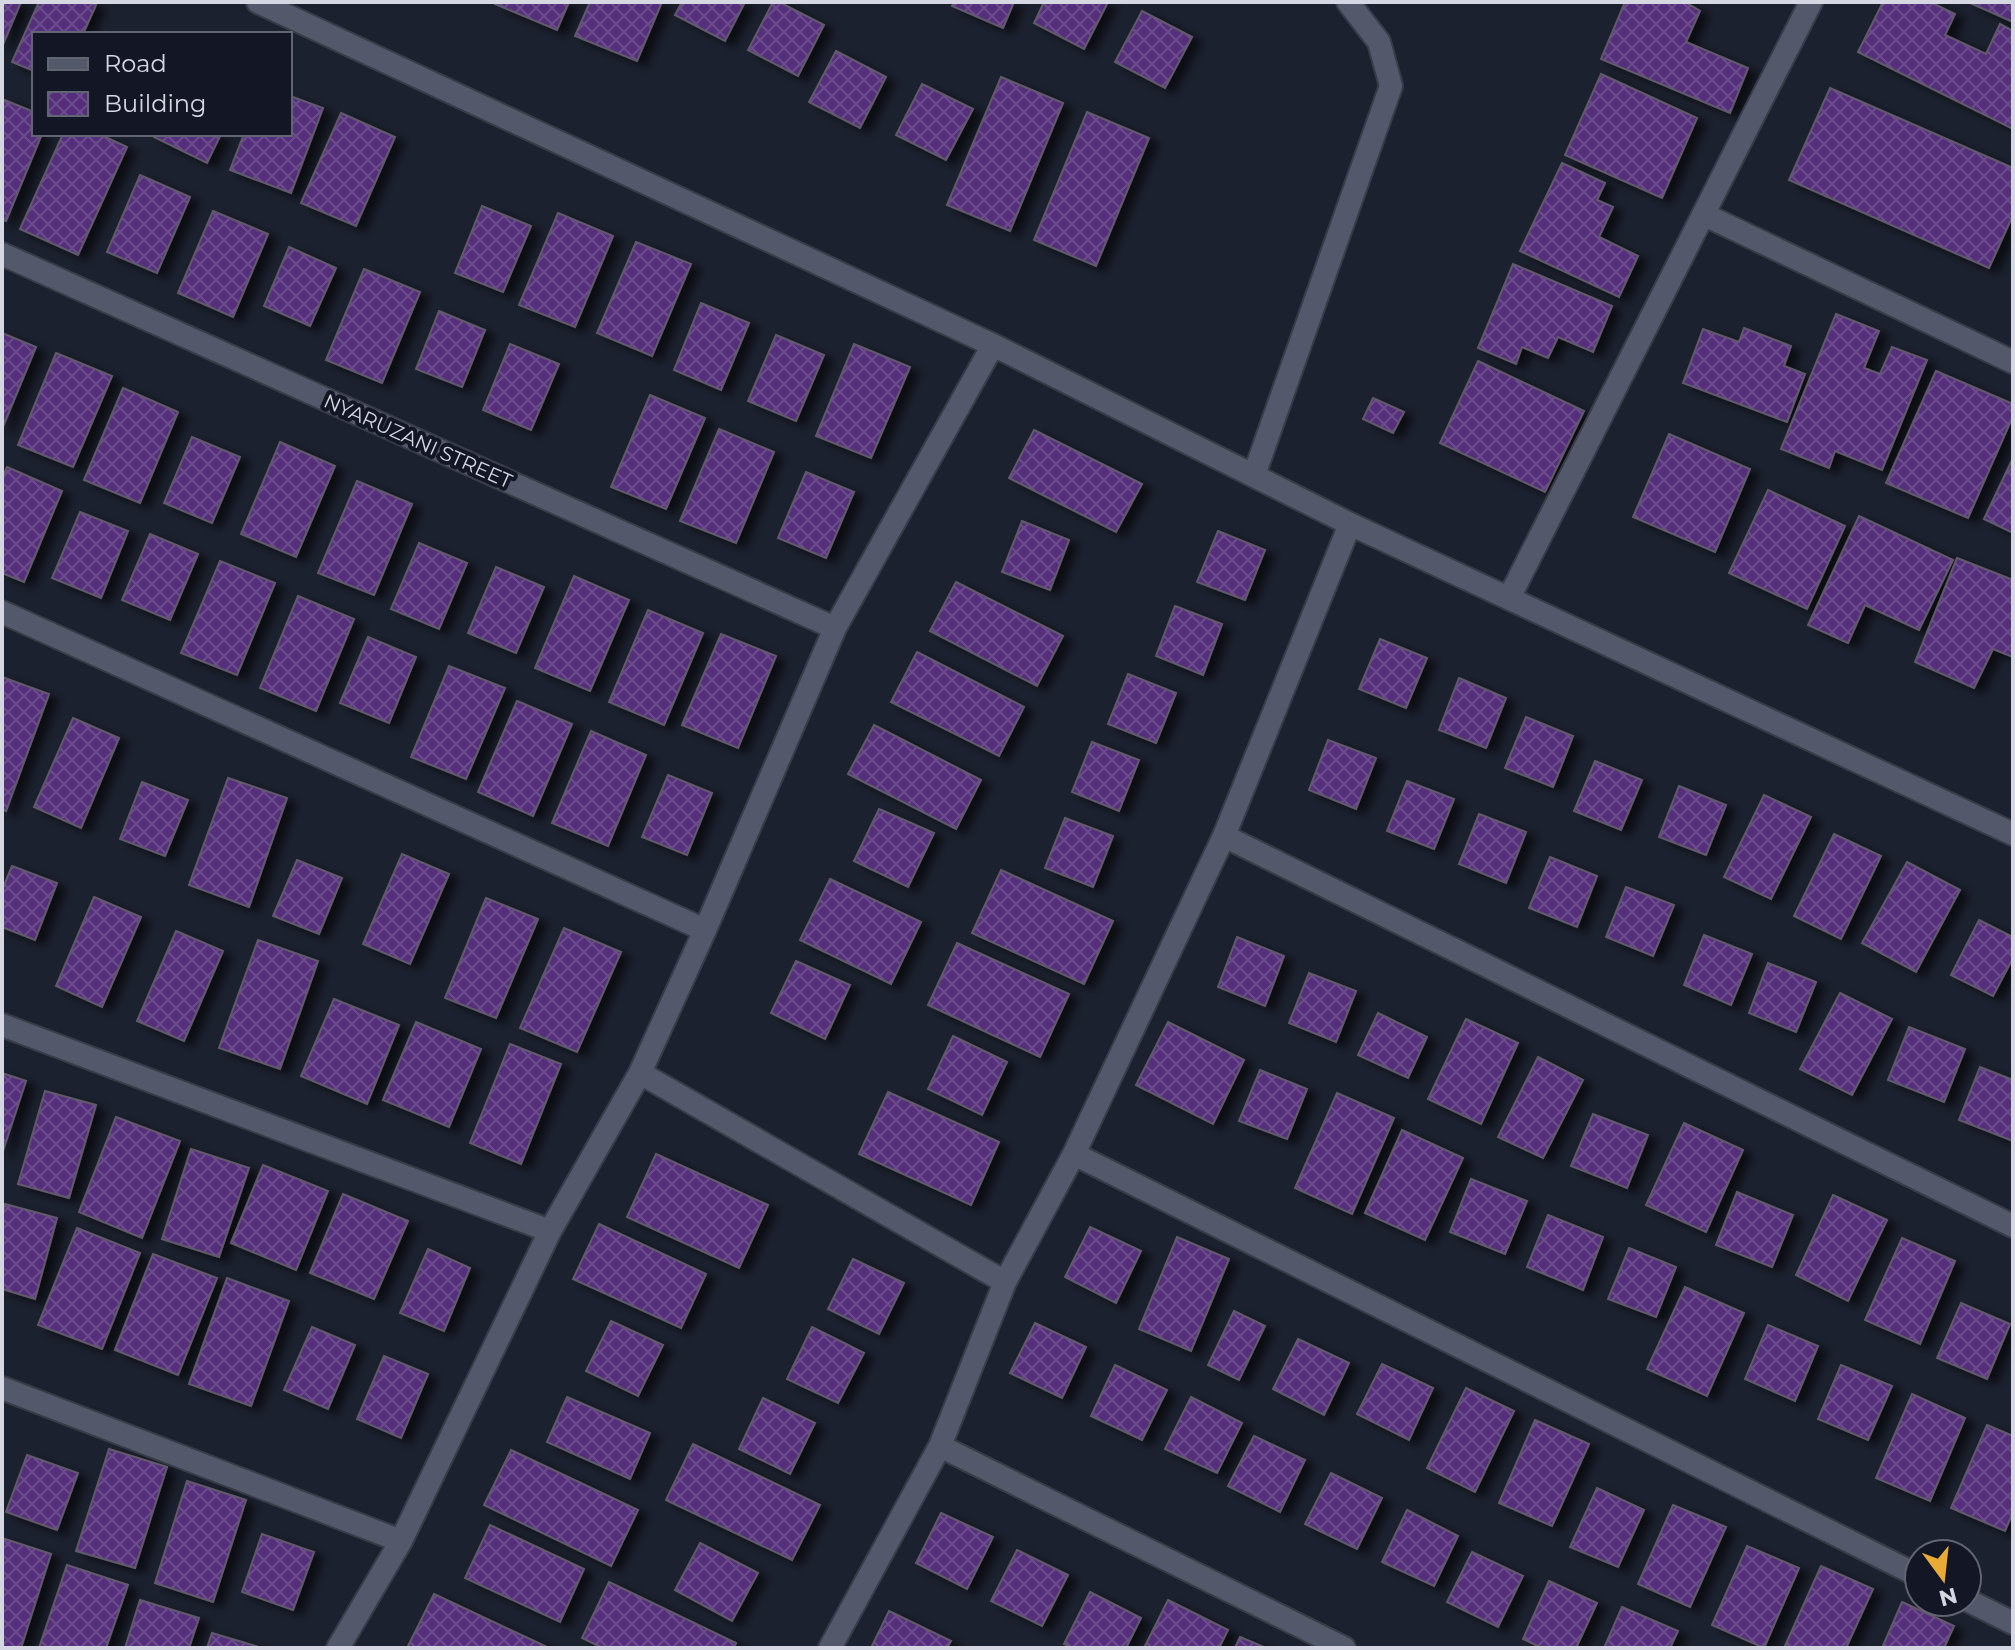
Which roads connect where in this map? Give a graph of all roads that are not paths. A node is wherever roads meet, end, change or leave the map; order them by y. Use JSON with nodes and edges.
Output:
{"nodes":[{"id":1,"x":258,"y":2,"type":"edge"},
{"id":2,"x":1348,"y":2,"type":"edge"},
{"id":3,"x":1811,"y":2,"type":"edge"},
{"id":4,"x":1705,"y":215,"type":"junction"},
{"id":5,"x":2,"y":254,"type":"edge"},
{"id":6,"x":993,"y":345,"type":"junction"},
{"id":7,"x":2013,"y":362,"type":"edge"},
{"id":8,"x":1254,"y":475,"type":"junction"},
{"id":9,"x":1350,"y":524,"type":"junction"},
{"id":10,"x":1509,"y":598,"type":"junction"},
{"id":11,"x":2,"y":612,"type":"edge"},
{"id":12,"x":835,"y":628,"type":"junction"},
{"id":13,"x":2013,"y":834,"type":"edge"},
{"id":14,"x":1224,"y":836,"type":"junction"},
{"id":15,"x":705,"y":930,"type":"junction"},
{"id":16,"x":2,"y":1025,"type":"edge"},
{"id":17,"x":640,"y":1073,"type":"junction"},
{"id":18,"x":1074,"y":1154,"type":"junction"},
{"id":19,"x":2013,"y":1226,"type":"edge"},
{"id":20,"x":550,"y":1231,"type":"junction"},
{"id":21,"x":1005,"y":1282,"type":"junction"},
{"id":22,"x":2,"y":1388,"type":"edge"},
{"id":23,"x":940,"y":1446,"type":"junction"},
{"id":24,"x":401,"y":1541,"type":"junction"},
{"id":25,"x":1903,"y":1568,"type":"edge"},
{"id":26,"x":1983,"y":1608,"type":"edge"},
{"id":27,"x":2013,"y":1623,"type":"edge"},
{"id":28,"x":338,"y":1648,"type":"edge"},
{"id":29,"x":830,"y":1648,"type":"edge"},
{"id":30,"x":1344,"y":1648,"type":"edge"}],
"edges":[{"from":1,"to":6,"type":"street"},
{"from":2,"to":8,"type":"street"},
{"from":3,"to":4,"type":"street"},
{"from":4,"to":7,"type":"street"},
{"from":4,"to":10,"type":"street"},
{"from":5,"to":12,"type":"street","name":"NYARUZANI STREET"},
{"from":6,"to":8,"type":"street"},
{"from":6,"to":12,"type":"street"},
{"from":8,"to":9,"type":"street"},
{"from":9,"to":10,"type":"street"},
{"from":9,"to":14,"type":"street"},
{"from":10,"to":13,"type":"street"},
{"from":11,"to":15,"type":"street"},
{"from":12,"to":15,"type":"street"},
{"from":14,"to":18,"type":"street"},
{"from":14,"to":19,"type":"street"},
{"from":15,"to":17,"type":"street"},
{"from":16,"to":20,"type":"street"},
{"from":17,"to":20,"type":"street"},
{"from":17,"to":21,"type":"street"},
{"from":18,"to":21,"type":"street"},
{"from":18,"to":25,"type":"street"},
{"from":20,"to":24,"type":"street"},
{"from":21,"to":23,"type":"street"},
{"from":22,"to":24,"type":"street"},
{"from":23,"to":29,"type":"street"},
{"from":23,"to":30,"type":"street"},
{"from":24,"to":28,"type":"street"},
{"from":26,"to":27,"type":"street"}]}
